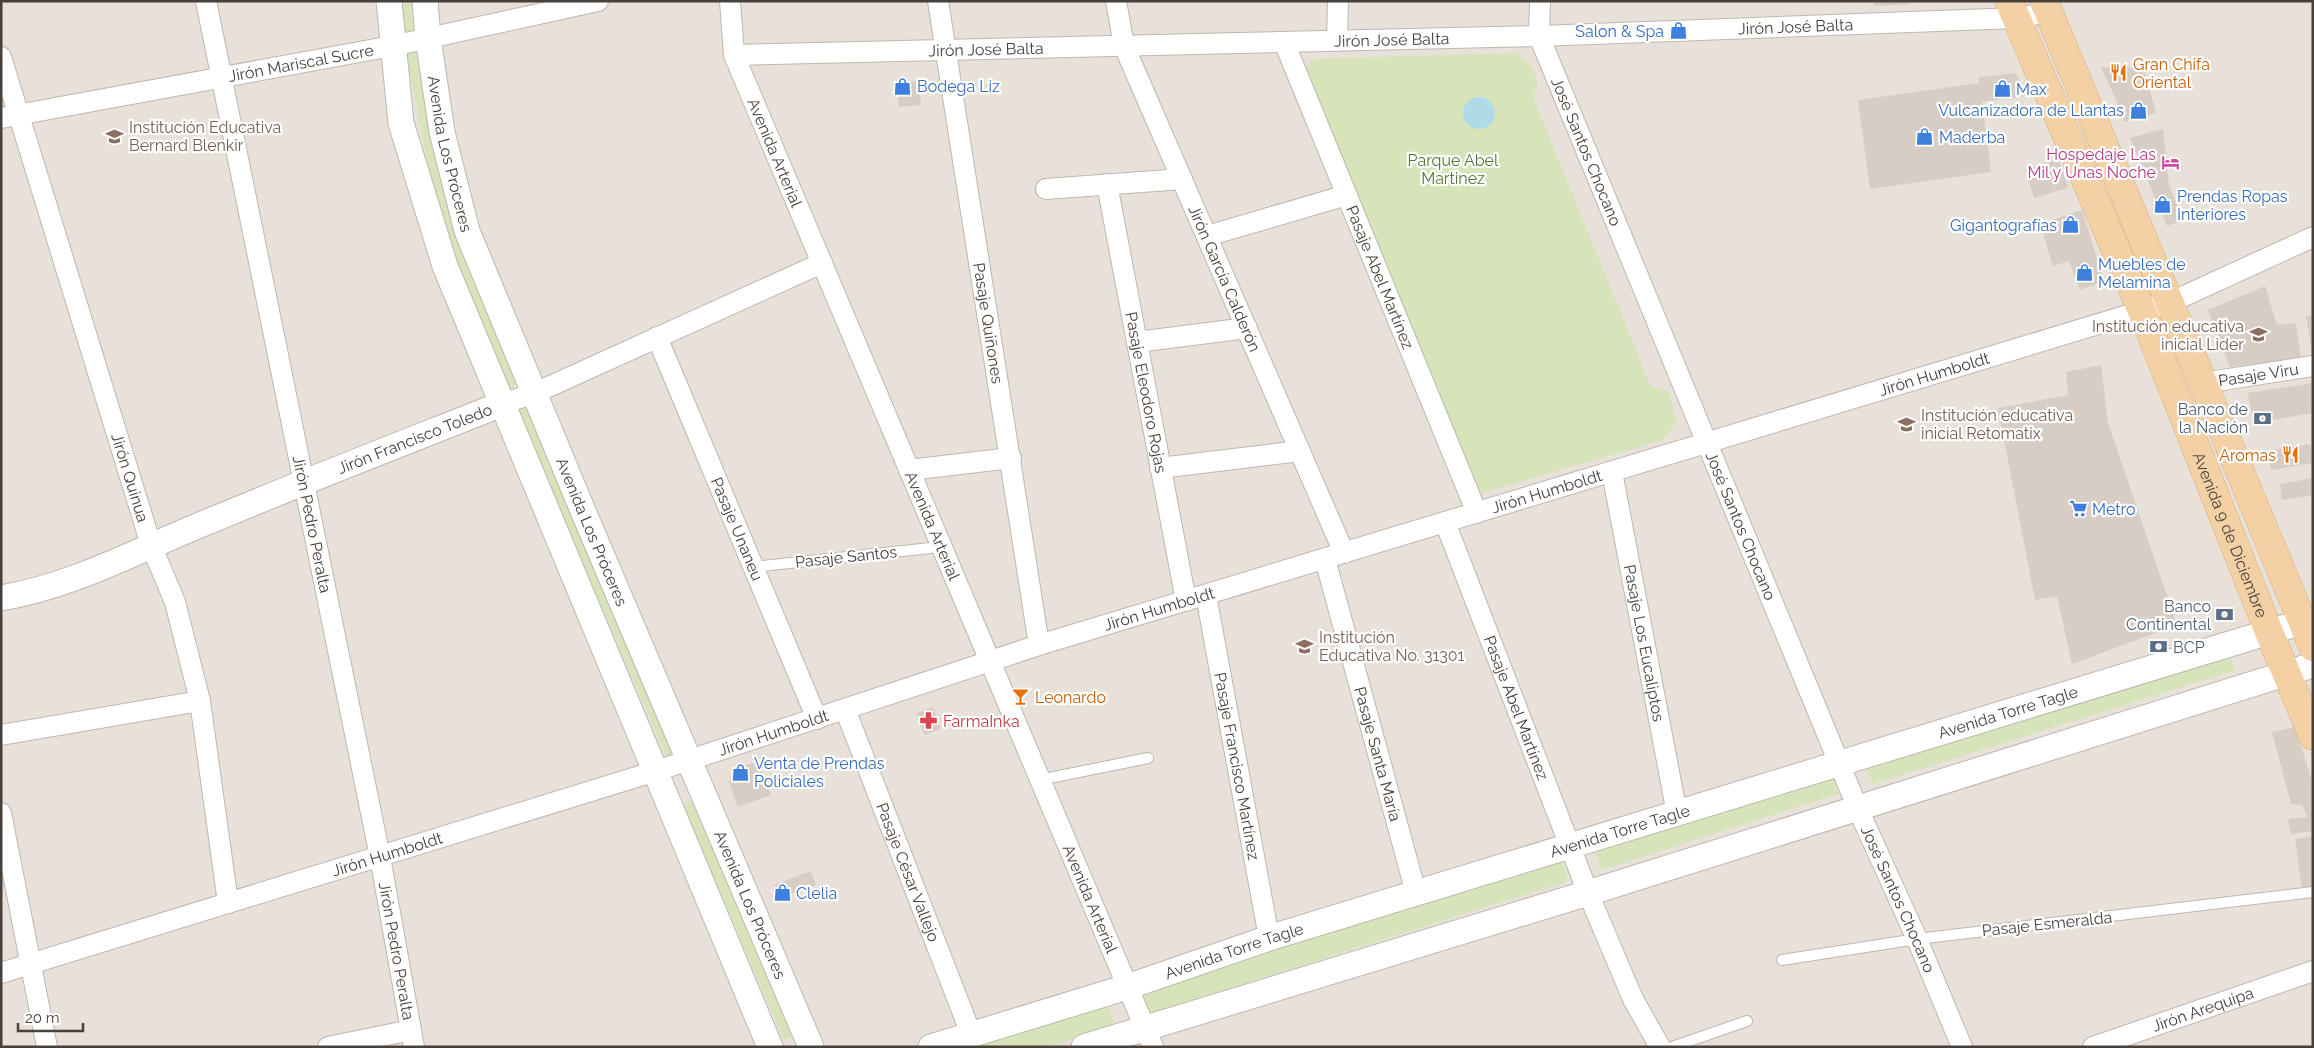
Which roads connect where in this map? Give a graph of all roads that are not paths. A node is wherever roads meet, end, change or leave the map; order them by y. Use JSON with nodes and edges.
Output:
{"nodes":[{"id":1,"x":206,"y":1,"type":"edge"},
{"id":2,"x":389,"y":1,"type":"edge"},
{"id":3,"x":425,"y":1,"type":"edge"},
{"id":4,"x":598,"y":1,"type":"edge"},
{"id":5,"x":730,"y":1,"type":"edge"},
{"id":6,"x":938,"y":1,"type":"edge"},
{"id":7,"x":1116,"y":1,"type":"edge"},
{"id":8,"x":1338,"y":1,"type":"edge"},
{"id":9,"x":1540,"y":1,"type":"edge"},
{"id":10,"x":2047,"y":7,"type":"edge"},
{"id":11,"x":2013,"y":10,"type":"edge"},
{"id":12,"x":1539,"y":36,"type":"junction"},
{"id":13,"x":428,"y":38,"type":"junction"},
{"id":14,"x":1337,"y":41,"type":"junction"},
{"id":15,"x":1284,"y":42,"type":"junction"},
{"id":16,"x":392,"y":46,"type":"junction"},
{"id":17,"x":1124,"y":46,"type":"junction"},
{"id":18,"x":947,"y":50,"type":"junction"},
{"id":19,"x":734,"y":55,"type":"junction"},
{"id":20,"x":1,"y":57,"type":"edge"},
{"id":21,"x":222,"y":77,"type":"junction"},
{"id":22,"x":10,"y":116,"type":"edge"},
{"id":23,"x":1182,"y":179,"type":"junction"},
{"id":24,"x":1107,"y":184,"type":"junction"},
{"id":25,"x":1046,"y":189,"type":"dead end"},
{"id":26,"x":1347,"y":195,"type":"junction"},
{"id":27,"x":1207,"y":236,"type":"junction"},
{"id":28,"x":2313,"y":237,"type":"edge"},
{"id":29,"x":822,"y":263,"type":"junction"},
{"id":30,"x":2171,"y":302,"type":"junction"},
{"id":31,"x":2142,"y":311,"type":"junction"},
{"id":32,"x":1247,"y":328,"type":"junction"},
{"id":33,"x":657,"y":337,"type":"junction"},
{"id":34,"x":1137,"y":342,"type":"junction"},
{"id":35,"x":2313,"y":366,"type":"edge"},
{"id":36,"x":2203,"y":383,"type":"junction"},
{"id":37,"x":535,"y":392,"type":"junction"},
{"id":38,"x":502,"y":404,"type":"junction"},
{"id":39,"x":1707,"y":443,"type":"junction"},
{"id":40,"x":1300,"y":451,"type":"junction"},
{"id":41,"x":1011,"y":458,"type":"junction"},
{"id":42,"x":1160,"y":468,"type":"junction"},
{"id":43,"x":909,"y":470,"type":"junction"},
{"id":44,"x":1612,"y":472,"type":"junction"},
{"id":45,"x":304,"y":482,"type":"junction"},
{"id":46,"x":1477,"y":512,"type":"junction"},
{"id":47,"x":1445,"y":522,"type":"junction"},
{"id":48,"x":151,"y":545,"type":"junction"},
{"id":49,"x":940,"y":547,"type":"junction"},
{"id":50,"x":1344,"y":553,"type":"junction"},
{"id":51,"x":1325,"y":559,"type":"junction"},
{"id":52,"x":752,"y":568,"type":"junction"},
{"id":53,"x":1206,"y":595,"type":"junction"},
{"id":54,"x":1,"y":598,"type":"edge"},
{"id":55,"x":1186,"y":601,"type":"junction"},
{"id":56,"x":2308,"y":624,"type":"edge"},
{"id":57,"x":2269,"y":632,"type":"junction"},
{"id":58,"x":1039,"y":645,"type":"junction"},
{"id":59,"x":2313,"y":647,"type":"edge"},
{"id":60,"x":990,"y":662,"type":"junction"},
{"id":61,"x":2313,"y":665,"type":"edge"},
{"id":62,"x":2286,"y":675,"type":"junction"},
{"id":63,"x":200,"y":701,"type":"junction"},
{"id":64,"x":845,"y":709,"type":"junction"},
{"id":65,"x":817,"y":719,"type":"junction"},
{"id":66,"x":1,"y":735,"type":"edge"},
{"id":67,"x":2313,"y":736,"type":"edge"},
{"id":68,"x":1148,"y":758,"type":"dead end"},
{"id":69,"x":689,"y":761,"type":"junction"},
{"id":70,"x":1840,"y":765,"type":"junction"},
{"id":71,"x":656,"y":771,"type":"junction"},
{"id":72,"x":1039,"y":780,"type":"junction"},
{"id":73,"x":1858,"y":809,"type":"junction"},
{"id":74,"x":1,"y":812,"type":"edge"},
{"id":75,"x":1677,"y":814,"type":"junction"},
{"id":76,"x":1569,"y":846,"type":"junction"},
{"id":77,"x":380,"y":857,"type":"junction"},
{"id":78,"x":2313,"y":892,"type":"edge"},
{"id":79,"x":1416,"y":893,"type":"junction"},
{"id":80,"x":1588,"y":893,"type":"junction"},
{"id":81,"x":228,"y":904,"type":"junction"},
{"id":82,"x":1269,"y":938,"type":"junction"},
{"id":83,"x":1917,"y":939,"type":"junction"},
{"id":84,"x":1782,"y":960,"type":"dead end"},
{"id":85,"x":31,"y":964,"type":"junction"},
{"id":86,"x":2313,"y":971,"type":"edge"},
{"id":87,"x":1,"y":973,"type":"edge"},
{"id":88,"x":1127,"y":987,"type":"junction"},
{"id":89,"x":1747,"y":1021,"type":"dead end"},
{"id":90,"x":971,"y":1034,"type":"junction"},
{"id":91,"x":1148,"y":1037,"type":"edge"},
{"id":92,"x":412,"y":1038,"type":"edge"},
{"id":93,"x":47,"y":1047,"type":"edge"},
{"id":94,"x":328,"y":1047,"type":"edge"},
{"id":95,"x":770,"y":1047,"type":"edge"},
{"id":96,"x":811,"y":1047,"type":"edge"},
{"id":97,"x":931,"y":1047,"type":"edge"},
{"id":98,"x":1084,"y":1047,"type":"edge"},
{"id":99,"x":1660,"y":1047,"type":"edge"},
{"id":100,"x":1672,"y":1047,"type":"edge"},
{"id":101,"x":1962,"y":1047,"type":"edge"},
{"id":102,"x":2093,"y":1047,"type":"edge"}],
"edges":[{"from":1,"to":21,"type":"street","name":"Jirón Pedro Peralta"},
{"from":2,"to":16,"type":"street","name":"Avenida Los Próceres"},
{"from":3,"to":13,"type":"street","name":"Avenida Los Próceres"},
{"from":4,"to":13,"type":"street","name":"Jirón Mariscal Sucre"},
{"from":5,"to":19,"type":"street","name":"Avenida Arterial"},
{"from":6,"to":18,"type":"street","name":"Pasaje Quiñones"},
{"from":7,"to":17,"type":"street","name":"Jirón García Calderón"},
{"from":8,"to":14,"type":"street"},
{"from":9,"to":12,"type":"street","name":"José Santos Chocano"},
{"from":10,"to":11,"type":"street","name":"Jirón José Balta"},
{"from":10,"to":30,"type":"main road","name":"Avenida 9 de Diciembre"},
{"from":11,"to":12,"type":"street","name":"Jirón José Balta"},
{"from":11,"to":31,"type":"main road","name":"Avenida 9 de Diciembre"},
{"from":12,"to":14,"type":"street","name":"Jirón José Balta"},
{"from":12,"to":39,"type":"street","name":"José Santos Chocano"},
{"from":13,"to":16,"type":"street","name":"Jirón Mariscal Sucre"},
{"from":13,"to":37,"type":"street","name":"Avenida Los Próceres"},
{"from":14,"to":15,"type":"street","name":"Jirón José Balta"},
{"from":15,"to":17,"type":"street","name":"Jirón José Balta"},
{"from":15,"to":26,"type":"street","name":"Pasaje Abel Martínez"},
{"from":16,"to":21,"type":"street","name":"Jirón Mariscal Sucre"},
{"from":16,"to":38,"type":"street","name":"Avenida Los Próceres"},
{"from":17,"to":18,"type":"street","name":"Jirón José Balta"},
{"from":17,"to":23,"type":"street","name":"Jirón García Calderón"},
{"from":18,"to":19,"type":"street","name":"Jirón José Balta"},
{"from":18,"to":41,"type":"street","name":"Pasaje Quiñones"},
{"from":19,"to":29,"type":"street","name":"Avenida Arterial"},
{"from":20,"to":22,"type":"street","name":"Jirón Quinua"},
{"from":21,"to":22,"type":"street","name":"Jirón Mariscal Sucre"},
{"from":21,"to":45,"type":"street","name":"Jirón Pedro Peralta"},
{"from":22,"to":48,"type":"street","name":"Jirón Quinua"},
{"from":23,"to":24,"type":"street"},
{"from":23,"to":27,"type":"street","name":"Jirón García Calderón"},
{"from":24,"to":25,"type":"street"},
{"from":24,"to":34,"type":"street","name":"Pasaje Eleodoro Rojas"},
{"from":26,"to":27,"type":"street"},
{"from":26,"to":46,"type":"street","name":"Pasaje Abel Martínez"},
{"from":27,"to":32,"type":"street","name":"Jirón García Calderón"},
{"from":28,"to":30,"type":"street","name":"Jirón Humboldt"},
{"from":29,"to":33,"type":"street","name":"Jirón Francisco Toledo"},
{"from":29,"to":43,"type":"street","name":"Avenida Arterial"},
{"from":30,"to":31,"type":"street","name":"Jirón Humboldt"},
{"from":30,"to":36,"type":"main road","name":"Avenida 9 de Diciembre"},
{"from":31,"to":39,"type":"street","name":"Jirón Humboldt"},
{"from":31,"to":57,"type":"main road","name":"Avenida 9 de Diciembre"},
{"from":32,"to":34,"type":"street"},
{"from":32,"to":40,"type":"street","name":"Jirón García Calderón"},
{"from":33,"to":37,"type":"street","name":"Jirón Francisco Toledo"},
{"from":33,"to":52,"type":"street","name":"Pasaje Unaneu"},
{"from":34,"to":42,"type":"street","name":"Pasaje Eleodoro Rojas"},
{"from":35,"to":36,"type":"street","name":"Pasaje Viru"},
{"from":36,"to":56,"type":"main road","name":"Avenida 9 de Diciembre"},
{"from":37,"to":38,"type":"street","name":"Jirón Francisco Toledo"},
{"from":37,"to":69,"type":"street","name":"Avenida Los Próceres"},
{"from":38,"to":45,"type":"street","name":"Jirón Francisco Toledo"},
{"from":38,"to":71,"type":"street","name":"Avenida Los Próceres"},
{"from":39,"to":44,"type":"street","name":"Jirón Humboldt"},
{"from":39,"to":70,"type":"street","name":"José Santos Chocano"},
{"from":40,"to":42,"type":"street"},
{"from":40,"to":50,"type":"street","name":"Jirón García Calderón"},
{"from":41,"to":43,"type":"street"},
{"from":41,"to":58,"type":"street","name":"Pasaje Quiñones"},
{"from":42,"to":55,"type":"street","name":"Pasaje Eleodoro Rojas"},
{"from":43,"to":49,"type":"street","name":"Avenida Arterial"},
{"from":44,"to":46,"type":"street","name":"Jirón Humboldt"},
{"from":44,"to":75,"type":"street","name":"Pasaje Los Eucaliptos"},
{"from":45,"to":48,"type":"street","name":"Jirón Francisco Toledo"},
{"from":45,"to":77,"type":"street","name":"Jirón Pedro Peralta"},
{"from":46,"to":47,"type":"street","name":"Jirón Humboldt"},
{"from":47,"to":50,"type":"street","name":"Jirón Humboldt"},
{"from":47,"to":76,"type":"street","name":"Pasaje Abel Martínez"},
{"from":48,"to":54,"type":"street","name":"Jirón Francisco Toledo"},
{"from":48,"to":63,"type":"street","name":"Jirón Quinua"},
{"from":49,"to":52,"type":"lane","name":"Pasaje Santos"},
{"from":49,"to":60,"type":"street","name":"Avenida Arterial"},
{"from":50,"to":51,"type":"street","name":"Jirón Humboldt"},
{"from":51,"to":53,"type":"street","name":"Jirón Humboldt"},
{"from":51,"to":79,"type":"street","name":"Pasaje Santa María"},
{"from":52,"to":65,"type":"street","name":"Pasaje Unaneu"},
{"from":53,"to":55,"type":"street","name":"Jirón Humboldt"},
{"from":53,"to":82,"type":"street","name":"Pasaje Francisco Martínez"},
{"from":55,"to":58,"type":"street","name":"Jirón Humboldt"},
{"from":56,"to":57,"type":"street","name":"Avenida Torre Tagle"},
{"from":56,"to":59,"type":"main road","name":"Avenida 9 de Diciembre"},
{"from":57,"to":62,"type":"main road","name":"Avenida 9 de Diciembre"},
{"from":57,"to":70,"type":"street","name":"Avenida Torre Tagle"},
{"from":58,"to":60,"type":"street","name":"Jirón Humboldt"},
{"from":60,"to":64,"type":"street","name":"Jirón Humboldt"},
{"from":60,"to":72,"type":"street","name":"Avenida Arterial"},
{"from":61,"to":62,"type":"street"},
{"from":62,"to":67,"type":"main road","name":"Avenida 9 de Diciembre"},
{"from":62,"to":73,"type":"street"},
{"from":63,"to":66,"type":"street"},
{"from":63,"to":81,"type":"street","name":"Jirón Quinua"},
{"from":64,"to":65,"type":"street","name":"Jirón Humboldt"},
{"from":64,"to":90,"type":"street","name":"Pasaje César Vallejo"},
{"from":65,"to":69,"type":"street","name":"Jirón Humboldt"},
{"from":68,"to":72,"type":"lane"},
{"from":69,"to":71,"type":"street","name":"Jirón Humboldt"},
{"from":69,"to":96,"type":"street","name":"Avenida Los Próceres"},
{"from":70,"to":73,"type":"street","name":"José Santos Chocano"},
{"from":70,"to":75,"type":"street","name":"Avenida Torre Tagle"},
{"from":71,"to":77,"type":"street","name":"Jirón Humboldt"},
{"from":71,"to":95,"type":"street","name":"Avenida Los Próceres"},
{"from":72,"to":88,"type":"street","name":"Avenida Arterial"},
{"from":73,"to":80,"type":"street"},
{"from":73,"to":83,"type":"street","name":"José Santos Chocano"},
{"from":74,"to":85,"type":"street"},
{"from":75,"to":76,"type":"street","name":"Avenida Torre Tagle"},
{"from":76,"to":79,"type":"street","name":"Avenida Torre Tagle"},
{"from":76,"to":80,"type":"street","name":"Pasaje Abel Martínez"},
{"from":77,"to":81,"type":"street","name":"Jirón Humboldt"},
{"from":77,"to":92,"type":"street","name":"Jirón Pedro Peralta"},
{"from":78,"to":83,"type":"lane","name":"Pasaje Esmeralda"},
{"from":79,"to":82,"type":"street","name":"Avenida Torre Tagle"},
{"from":80,"to":91,"type":"street"},
{"from":80,"to":99,"type":"street","name":"Pasaje Abel Martínez"},
{"from":81,"to":85,"type":"street","name":"Jirón Humboldt"},
{"from":82,"to":88,"type":"street","name":"Avenida Torre Tagle"},
{"from":83,"to":84,"type":"lane","name":"Pasaje Esmeralda"},
{"from":83,"to":101,"type":"street","name":"José Santos Chocano"},
{"from":85,"to":87,"type":"street","name":"Jirón Humboldt"},
{"from":85,"to":93,"type":"street"},
{"from":86,"to":102,"type":"street","name":"Jirón Arequipa"},
{"from":88,"to":90,"type":"street","name":"Avenida Torre Tagle"},
{"from":88,"to":91,"type":"street","name":"Avenida Arterial"},
{"from":89,"to":100,"type":"lane"},
{"from":90,"to":97,"type":"street","name":"Avenida Torre Tagle"},
{"from":91,"to":98,"type":"street"},
{"from":92,"to":94,"type":"street"}]}
